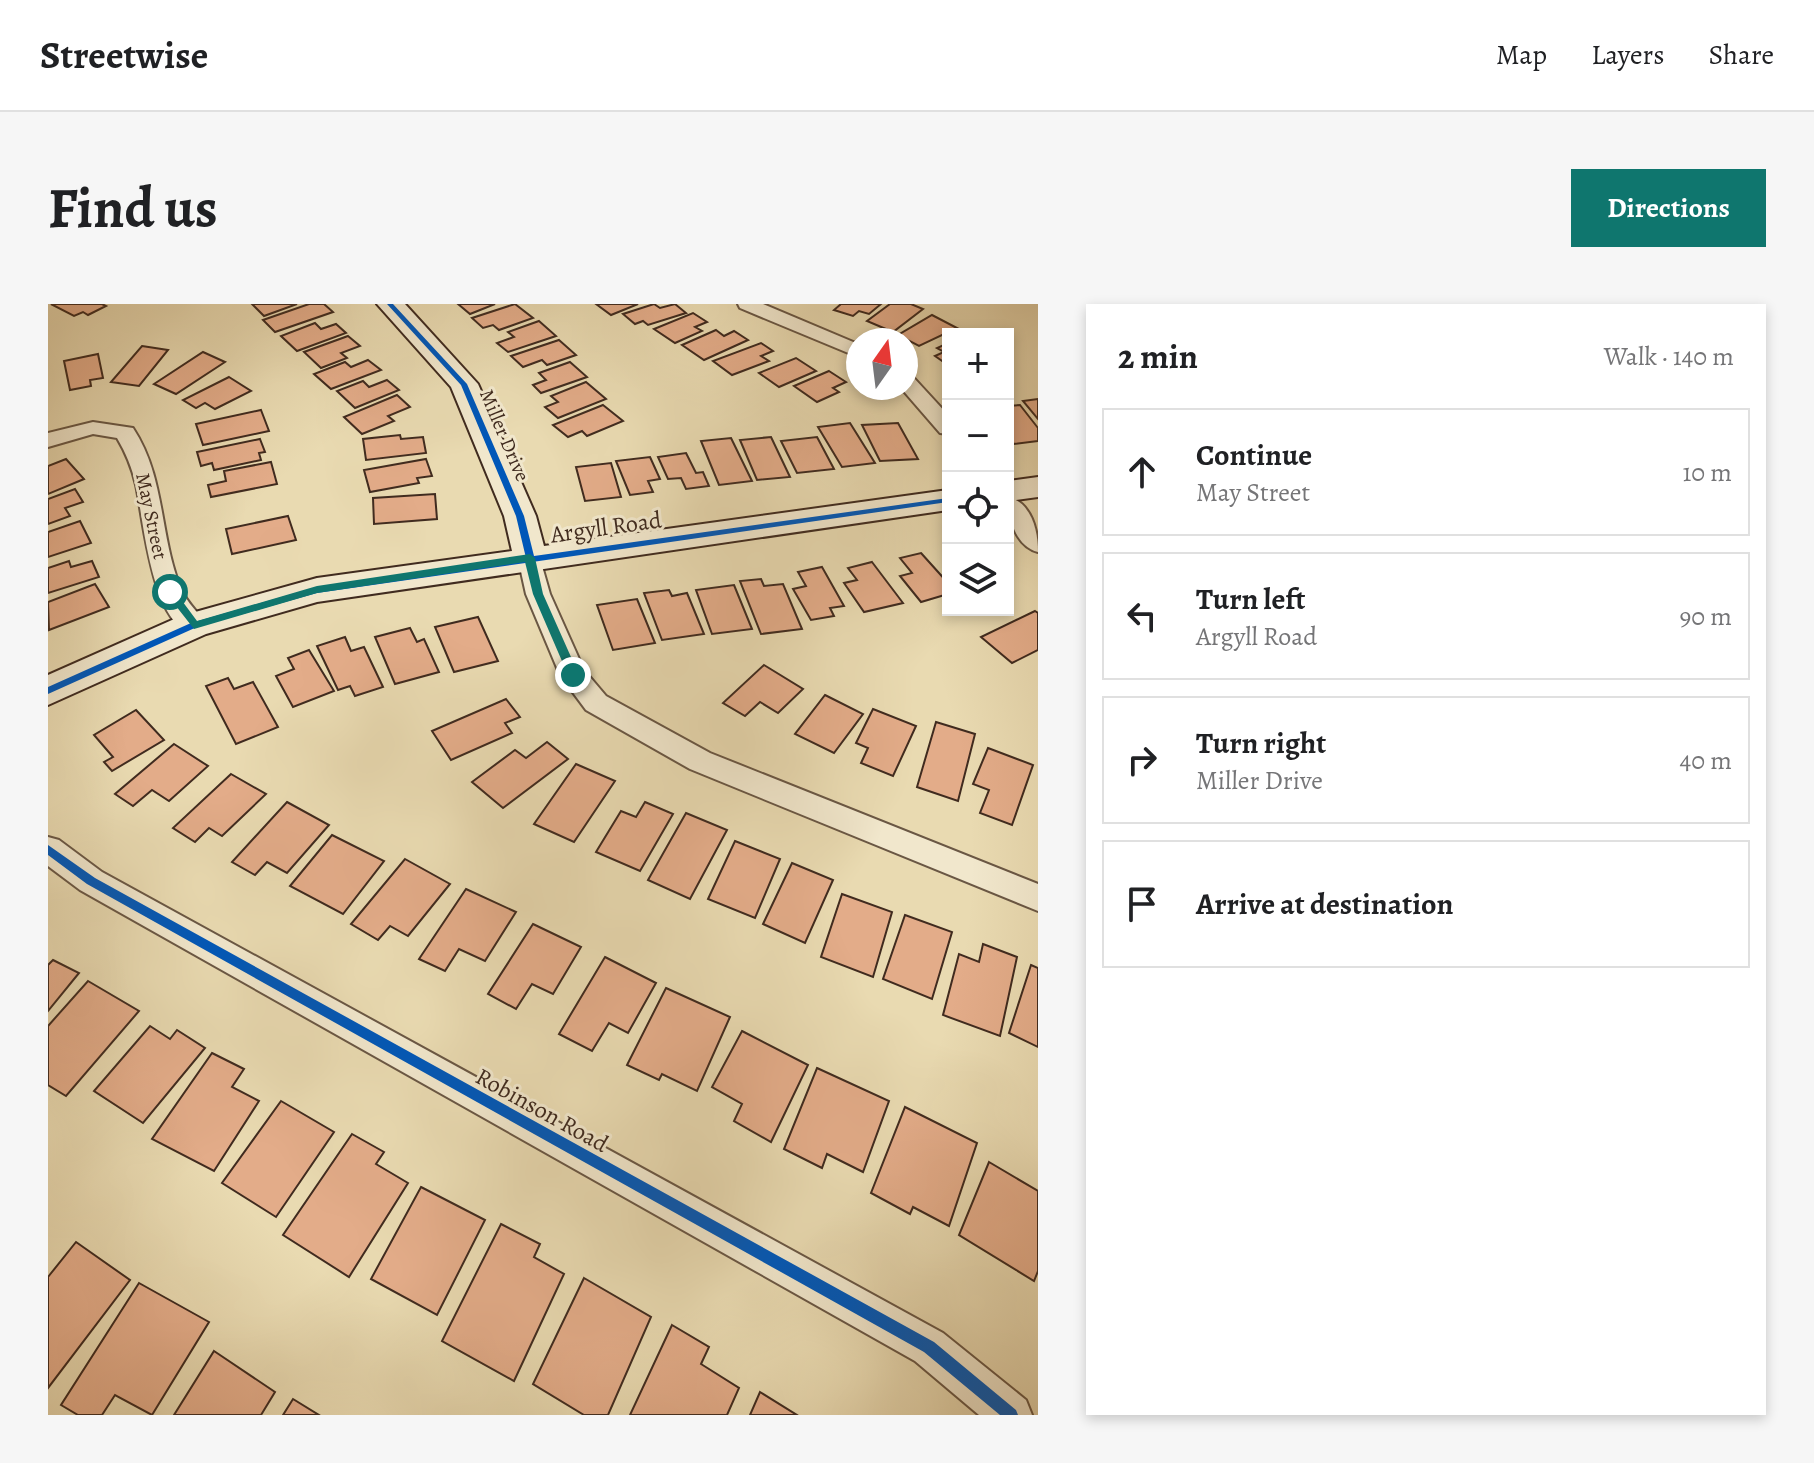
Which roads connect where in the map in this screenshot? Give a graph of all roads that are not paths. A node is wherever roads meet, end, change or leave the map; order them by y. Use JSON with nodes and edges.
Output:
{"nodes":[{"id":1,"x":390,"y":304,"type":"edge"},
{"id":2,"x":747,"y":304,"type":"edge"},
{"id":3,"x":846,"y":346,"type":"edge"},
{"id":4,"x":918,"y":394,"type":"edge"},
{"id":5,"x":942,"y":421,"type":"edge"},
{"id":6,"x":48,"y":440,"type":"edge"},
{"id":7,"x":1038,"y":487,"type":"edge"},
{"id":8,"x":1014,"y":490,"type":"edge"},
{"id":9,"x":942,"y":501,"type":"edge"},
{"id":10,"x":1014,"y":512,"type":"edge"},
{"id":11,"x":1038,"y":544,"type":"edge"},
{"id":12,"x":530,"y":558,"type":"junction"},
{"id":13,"x":194,"y":625,"type":"junction"},
{"id":14,"x":48,"y":691,"type":"edge"},
{"id":15,"x":48,"y":849,"type":"edge"},
{"id":16,"x":1038,"y":898,"type":"edge"},
{"id":17,"x":1011,"y":1415,"type":"edge"}],
"edges":[{"from":1,"to":12,"type":"street","name":"Miller Drive"},
{"from":2,"to":3,"type":"street"},
{"from":4,"to":5,"type":"street"},
{"from":6,"to":13,"type":"street","name":"May Street"},
{"from":7,"to":8,"type":"street"},
{"from":9,"to":12,"type":"street","name":"Argyll Road"},
{"from":10,"to":11,"type":"street"},
{"from":12,"to":13,"type":"street","name":"Argyll Road"},
{"from":12,"to":16,"type":"street","name":"Miller Drive"},
{"from":13,"to":14,"type":"street","name":"Argyll Road"},
{"from":15,"to":17,"type":"street","name":"Robinson Road"}]}
